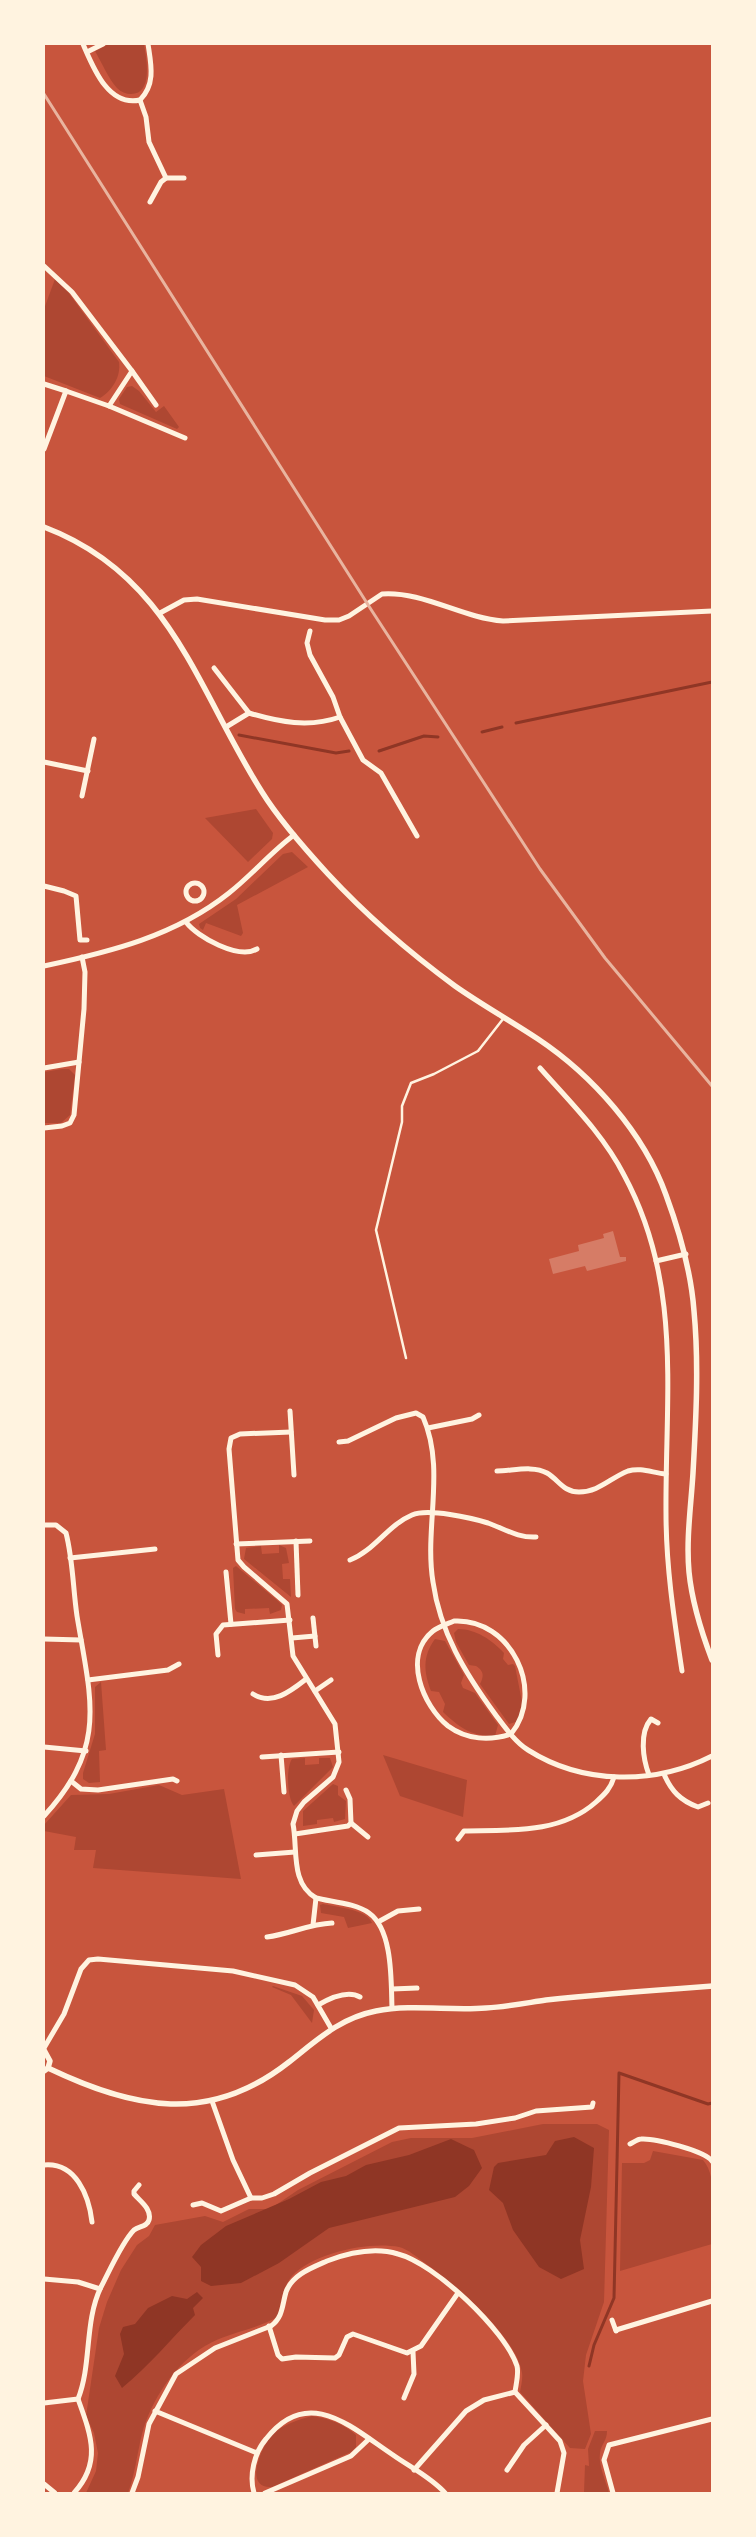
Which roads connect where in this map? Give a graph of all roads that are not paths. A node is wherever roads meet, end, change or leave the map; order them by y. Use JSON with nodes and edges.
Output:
{"nodes":[{"id":1,"x":83,"y":44,"type":"edge"},
{"id":2,"x":103,"y":44,"type":"edge"},
{"id":3,"x":148,"y":44,"type":"edge"},
{"id":4,"x":87,"y":52,"type":"junction"},
{"id":5,"x":140,"y":100,"type":"junction"},
{"id":6,"x":166,"y":178,"type":"junction"},
{"id":7,"x":184,"y":178,"type":"dead end"},
{"id":8,"x":150,"y":202,"type":"dead end"},
{"id":9,"x":44,"y":266,"type":"edge"},
{"id":10,"x":132,"y":372,"type":"junction"},
{"id":11,"x":44,"y":384,"type":"edge"},
{"id":12,"x":66,"y":391,"type":"junction"},
{"id":13,"x":156,"y":405,"type":"dead end"},
{"id":14,"x":109,"y":406,"type":"junction"},
{"id":15,"x":185,"y":438,"type":"dead end"},
{"id":16,"x":44,"y":449,"type":"edge"},
{"id":17,"x":44,"y":526,"type":"edge"},
{"id":18,"x":712,"y":611,"type":"edge"},
{"id":19,"x":160,"y":612,"type":"junction"},
{"id":20,"x":310,"y":631,"type":"dead end"},
{"id":21,"x":214,"y":668,"type":"dead end"},
{"id":22,"x":249,"y":713,"type":"junction"},
{"id":23,"x":340,"y":717,"type":"junction"},
{"id":24,"x":226,"y":727,"type":"junction"},
{"id":25,"x":94,"y":739,"type":"dead end"},
{"id":26,"x":44,"y":762,"type":"edge"},
{"id":27,"x":88,"y":771,"type":"junction"},
{"id":28,"x":82,"y":796,"type":"dead end"},
{"id":29,"x":294,"y":834,"type":"junction"},
{"id":30,"x":417,"y":836,"type":"dead end"},
{"id":31,"x":44,"y":886,"type":"edge"},
{"id":32,"x":199,"y":900,"type":"dead end"},
{"id":33,"x":205,"y":910,"type":"junction"},
{"id":34,"x":186,"y":922,"type":"junction"},
{"id":35,"x":87,"y":940,"type":"dead end"},
{"id":36,"x":257,"y":949,"type":"dead end"},
{"id":37,"x":82,"y":957,"type":"junction"},
{"id":38,"x":44,"y":966,"type":"edge"},
{"id":39,"x":504,"y":1017,"type":"junction"},
{"id":40,"x":79,"y":1062,"type":"junction"},
{"id":41,"x":44,"y":1068,"type":"edge"},
{"id":42,"x":540,"y":1068,"type":"dead end"},
{"id":43,"x":44,"y":1128,"type":"edge"},
{"id":44,"x":686,"y":1254,"type":"junction"},
{"id":45,"x":656,"y":1262,"type":"junction"},
{"id":46,"x":406,"y":1358,"type":"dead end"},
{"id":47,"x":290,"y":1412,"type":"dead end"},
{"id":48,"x":479,"y":1415,"type":"dead end"},
{"id":49,"x":428,"y":1428,"type":"junction"},
{"id":50,"x":291,"y":1432,"type":"junction"},
{"id":51,"x":339,"y":1442,"type":"dead end"},
{"id":52,"x":497,"y":1472,"type":"dead end"},
{"id":53,"x":666,"y":1474,"type":"junction"},
{"id":54,"x":294,"y":1475,"type":"dead end"},
{"id":55,"x":431,"y":1512,"type":"junction"},
{"id":56,"x":44,"y":1524,"type":"edge"},
{"id":57,"x":536,"y":1537,"type":"dead end"},
{"id":58,"x":296,"y":1541,"type":"junction"},
{"id":59,"x":310,"y":1541,"type":"dead end"},
{"id":60,"x":236,"y":1544,"type":"junction"},
{"id":61,"x":155,"y":1549,"type":"dead end"},
{"id":62,"x":70,"y":1558,"type":"junction"},
{"id":63,"x":350,"y":1560,"type":"dead end"},
{"id":64,"x":226,"y":1572,"type":"dead end"},
{"id":65,"x":298,"y":1595,"type":"dead end"},
{"id":66,"x":313,"y":1618,"type":"dead end"},
{"id":67,"x":290,"y":1620,"type":"junction"},
{"id":68,"x":231,"y":1624,"type":"junction"},
{"id":69,"x":444,"y":1626,"type":"junction"},
{"id":70,"x":315,"y":1636,"type":"junction"},
{"id":71,"x":292,"y":1638,"type":"junction"},
{"id":72,"x":44,"y":1639,"type":"edge"},
{"id":73,"x":81,"y":1640,"type":"junction"},
{"id":74,"x":316,"y":1646,"type":"dead end"},
{"id":75,"x":218,"y":1655,"type":"dead end"},
{"id":76,"x":712,"y":1660,"type":"edge"},
{"id":77,"x":180,"y":1664,"type":"dead end"},
{"id":78,"x":682,"y":1671,"type":"dead end"},
{"id":79,"x":88,"y":1680,"type":"junction"},
{"id":80,"x":305,"y":1680,"type":"junction"},
{"id":81,"x":331,"y":1680,"type":"dead end"},
{"id":82,"x":315,"y":1691,"type":"junction"},
{"id":83,"x":253,"y":1694,"type":"dead end"},
{"id":84,"x":658,"y":1723,"type":"dead end"},
{"id":85,"x":511,"y":1734,"type":"junction"},
{"id":86,"x":44,"y":1748,"type":"edge"},
{"id":87,"x":86,"y":1751,"type":"junction"},
{"id":88,"x":339,"y":1752,"type":"junction"},
{"id":89,"x":281,"y":1755,"type":"junction"},
{"id":90,"x":712,"y":1756,"type":"edge"},
{"id":91,"x":262,"y":1757,"type":"dead end"},
{"id":92,"x":664,"y":1774,"type":"junction"},
{"id":93,"x":649,"y":1775,"type":"junction"},
{"id":94,"x":614,"y":1777,"type":"junction"},
{"id":95,"x":71,"y":1781,"type":"junction"},
{"id":96,"x":177,"y":1782,"type":"dead end"},
{"id":97,"x":346,"y":1790,"type":"dead end"},
{"id":98,"x":284,"y":1792,"type":"dead end"},
{"id":99,"x":708,"y":1803,"type":"dead end"},
{"id":100,"x":44,"y":1816,"type":"edge"},
{"id":101,"x":351,"y":1823,"type":"junction"},
{"id":102,"x":295,"y":1834,"type":"junction"},
{"id":103,"x":368,"y":1837,"type":"dead end"},
{"id":104,"x":458,"y":1839,"type":"dead end"},
{"id":105,"x":296,"y":1852,"type":"junction"},
{"id":106,"x":256,"y":1856,"type":"dead end"},
{"id":107,"x":316,"y":1898,"type":"junction"},
{"id":108,"x":419,"y":1910,"type":"dead end"},
{"id":109,"x":378,"y":1922,"type":"junction"},
{"id":110,"x":332,"y":1923,"type":"dead end"},
{"id":111,"x":313,"y":1925,"type":"junction"},
{"id":112,"x":267,"y":1938,"type":"dead end"},
{"id":113,"x":712,"y":1986,"type":"edge"},
{"id":114,"x":417,"y":1988,"type":"dead end"},
{"id":115,"x":392,"y":1989,"type":"junction"},
{"id":116,"x":360,"y":1997,"type":"dead end"},
{"id":117,"x":318,"y":2004,"type":"junction"},
{"id":118,"x":392,"y":2008,"type":"junction"},
{"id":119,"x":331,"y":2028,"type":"junction"},
{"id":120,"x":44,"y":2049,"type":"edge"},
{"id":121,"x":46,"y":2069,"type":"edge"},
{"id":122,"x":212,"y":2101,"type":"junction"},
{"id":123,"x":593,"y":2103,"type":"dead end"},
{"id":124,"x":630,"y":2144,"type":"dead end"},
{"id":125,"x":712,"y":2161,"type":"edge"},
{"id":126,"x":44,"y":2166,"type":"edge"},
{"id":127,"x":139,"y":2185,"type":"dead end"},
{"id":128,"x":251,"y":2198,"type":"junction"},
{"id":129,"x":193,"y":2205,"type":"dead end"},
{"id":130,"x":92,"y":2222,"type":"dead end"},
{"id":131,"x":44,"y":2278,"type":"edge"},
{"id":132,"x":100,"y":2289,"type":"junction"},
{"id":133,"x":458,"y":2293,"type":"junction"},
{"id":134,"x":712,"y":2300,"type":"edge"},
{"id":135,"x":612,"y":2320,"type":"dead end"},
{"id":136,"x":269,"y":2326,"type":"junction"},
{"id":137,"x":413,"y":2352,"type":"junction"},
{"id":138,"x":515,"y":2392,"type":"junction"},
{"id":139,"x":404,"y":2398,"type":"dead end"},
{"id":140,"x":78,"y":2400,"type":"junction"},
{"id":141,"x":44,"y":2403,"type":"edge"},
{"id":142,"x":155,"y":2411,"type":"junction"},
{"id":143,"x":712,"y":2419,"type":"edge"},
{"id":144,"x":546,"y":2425,"type":"junction"},
{"id":145,"x":369,"y":2439,"type":"junction"},
{"id":146,"x":257,"y":2453,"type":"junction"},
{"id":147,"x":414,"y":2470,"type":"junction"},
{"id":148,"x":507,"y":2470,"type":"dead end"},
{"id":149,"x":44,"y":2484,"type":"edge"},
{"id":150,"x":55,"y":2493,"type":"edge"},
{"id":151,"x":74,"y":2493,"type":"edge"},
{"id":152,"x":132,"y":2493,"type":"edge"},
{"id":153,"x":254,"y":2493,"type":"edge"},
{"id":154,"x":264,"y":2493,"type":"edge"},
{"id":155,"x":445,"y":2493,"type":"edge"},
{"id":156,"x":557,"y":2493,"type":"edge"},
{"id":157,"x":613,"y":2493,"type":"edge"}],
"edges":[{"from":1,"to":4,"type":"street"},
{"from":2,"to":4,"type":"street"},
{"from":3,"to":5,"type":"street"},
{"from":4,"to":5,"type":"street"},
{"from":5,"to":6,"type":"street"},
{"from":6,"to":7,"type":"street"},
{"from":6,"to":8,"type":"street"},
{"from":9,"to":10,"type":"street"},
{"from":10,"to":13,"type":"street"},
{"from":10,"to":14,"type":"street"},
{"from":11,"to":12,"type":"street"},
{"from":12,"to":14,"type":"street"},
{"from":12,"to":16,"type":"street"},
{"from":14,"to":15,"type":"street"},
{"from":17,"to":19,"type":"street"},
{"from":18,"to":19,"type":"street"},
{"from":19,"to":24,"type":"street"},
{"from":20,"to":23,"type":"street"},
{"from":21,"to":22,"type":"street"},
{"from":22,"to":23,"type":"street"},
{"from":22,"to":24,"type":"street"},
{"from":23,"to":30,"type":"street"},
{"from":24,"to":29,"type":"street"},
{"from":25,"to":27,"type":"street"},
{"from":26,"to":27,"type":"street"},
{"from":27,"to":28,"type":"street"},
{"from":29,"to":33,"type":"street"},
{"from":29,"to":39,"type":"street"},
{"from":31,"to":35,"type":"street"},
{"from":32,"to":33,"type":"street"},
{"from":33,"to":34,"type":"street"},
{"from":34,"to":36,"type":"street"},
{"from":34,"to":37,"type":"street"},
{"from":37,"to":38,"type":"street"},
{"from":37,"to":40,"type":"street"},
{"from":39,"to":44,"type":"street"},
{"from":39,"to":46,"type":"lane"},
{"from":40,"to":41,"type":"street"},
{"from":40,"to":43,"type":"street"},
{"from":42,"to":45,"type":"street"},
{"from":44,"to":45,"type":"street"},
{"from":44,"to":76,"type":"street"},
{"from":45,"to":53,"type":"street"},
{"from":47,"to":50,"type":"street"},
{"from":48,"to":49,"type":"street"},
{"from":49,"to":51,"type":"street"},
{"from":49,"to":55,"type":"street"},
{"from":50,"to":54,"type":"street"},
{"from":50,"to":60,"type":"street"},
{"from":52,"to":53,"type":"street"},
{"from":53,"to":78,"type":"street"},
{"from":55,"to":57,"type":"street"},
{"from":55,"to":63,"type":"street"},
{"from":55,"to":69,"type":"street"},
{"from":56,"to":62,"type":"street"},
{"from":58,"to":59,"type":"street"},
{"from":58,"to":60,"type":"street"},
{"from":58,"to":65,"type":"street"},
{"from":60,"to":67,"type":"street"},
{"from":61,"to":62,"type":"street"},
{"from":62,"to":73,"type":"street"},
{"from":64,"to":68,"type":"street"},
{"from":66,"to":70,"type":"street"},
{"from":67,"to":68,"type":"street"},
{"from":67,"to":71,"type":"street"},
{"from":68,"to":75,"type":"street"},
{"from":69,"to":85,"type":"street"},
{"from":69,"to":85,"type":"street"},
{"from":69,"to":85,"type":"street"},
{"from":70,"to":71,"type":"street"},
{"from":70,"to":74,"type":"street"},
{"from":71,"to":80,"type":"street"},
{"from":72,"to":73,"type":"street"},
{"from":73,"to":79,"type":"street"},
{"from":77,"to":79,"type":"street"},
{"from":79,"to":87,"type":"street"},
{"from":80,"to":82,"type":"street"},
{"from":80,"to":83,"type":"street"},
{"from":81,"to":82,"type":"street"},
{"from":82,"to":88,"type":"street"},
{"from":84,"to":93,"type":"street"},
{"from":85,"to":94,"type":"street"},
{"from":86,"to":87,"type":"street"},
{"from":87,"to":95,"type":"street"},
{"from":88,"to":89,"type":"street"},
{"from":88,"to":102,"type":"street"},
{"from":89,"to":91,"type":"street"},
{"from":89,"to":98,"type":"street"},
{"from":90,"to":92,"type":"street"},
{"from":92,"to":93,"type":"street"},
{"from":92,"to":99,"type":"street"},
{"from":93,"to":94,"type":"street"},
{"from":94,"to":104,"type":"street"},
{"from":95,"to":96,"type":"street"},
{"from":95,"to":100,"type":"street"},
{"from":97,"to":101,"type":"street"},
{"from":101,"to":102,"type":"street"},
{"from":101,"to":103,"type":"street"},
{"from":102,"to":105,"type":"street"},
{"from":105,"to":106,"type":"street"},
{"from":105,"to":107,"type":"street"},
{"from":107,"to":109,"type":"street"},
{"from":107,"to":111,"type":"street"},
{"from":108,"to":109,"type":"street"},
{"from":109,"to":115,"type":"street"},
{"from":110,"to":111,"type":"street"},
{"from":111,"to":112,"type":"street"},
{"from":113,"to":118,"type":"street"},
{"from":114,"to":115,"type":"street"},
{"from":115,"to":118,"type":"street"},
{"from":116,"to":117,"type":"street"},
{"from":117,"to":119,"type":"street"},
{"from":117,"to":120,"type":"street"},
{"from":118,"to":119,"type":"street"},
{"from":119,"to":122,"type":"street"},
{"from":120,"to":121,"type":"street"},
{"from":121,"to":122,"type":"street"},
{"from":122,"to":128,"type":"street"},
{"from":123,"to":128,"type":"street"},
{"from":124,"to":125,"type":"street"},
{"from":126,"to":130,"type":"street"},
{"from":127,"to":132,"type":"street"},
{"from":128,"to":129,"type":"street"},
{"from":131,"to":132,"type":"street"},
{"from":132,"to":140,"type":"street"},
{"from":133,"to":136,"type":"street"},
{"from":133,"to":137,"type":"street"},
{"from":133,"to":138,"type":"street"},
{"from":134,"to":135,"type":"street"},
{"from":136,"to":137,"type":"street"},
{"from":136,"to":142,"type":"street"},
{"from":137,"to":139,"type":"street"},
{"from":138,"to":144,"type":"street"},
{"from":138,"to":147,"type":"street"},
{"from":140,"to":141,"type":"street"},
{"from":140,"to":151,"type":"street"},
{"from":142,"to":146,"type":"street"},
{"from":142,"to":152,"type":"street"},
{"from":143,"to":157,"type":"street"},
{"from":144,"to":148,"type":"street"},
{"from":144,"to":156,"type":"street"},
{"from":145,"to":146,"type":"street"},
{"from":145,"to":147,"type":"street"},
{"from":145,"to":154,"type":"street"},
{"from":146,"to":153,"type":"street"},
{"from":147,"to":155,"type":"street"},
{"from":149,"to":150,"type":"street"}]}
